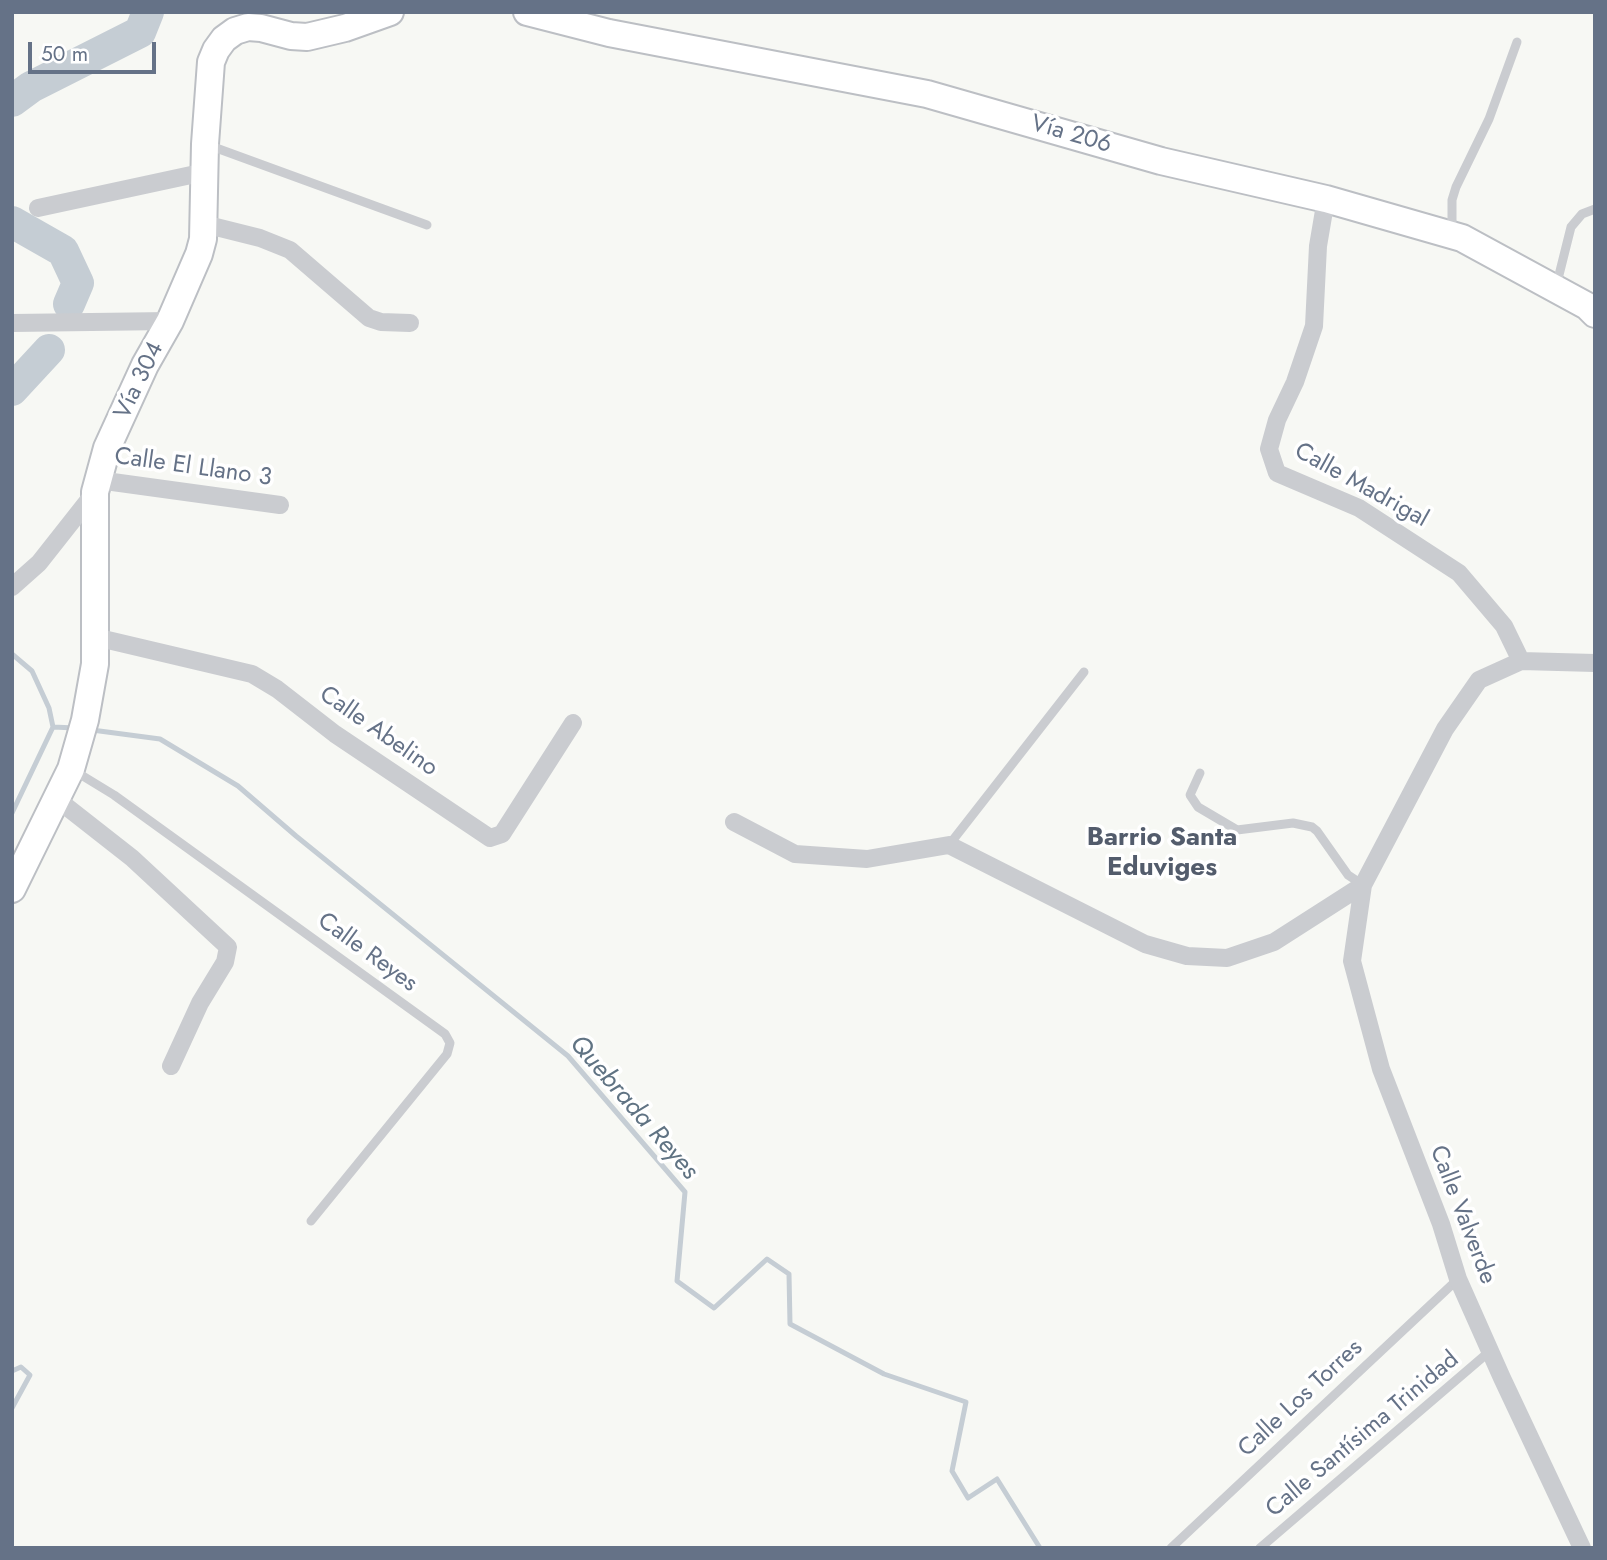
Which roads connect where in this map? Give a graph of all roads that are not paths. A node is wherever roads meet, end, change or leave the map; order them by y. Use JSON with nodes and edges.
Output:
{"nodes":[{"id":1,"x":390,"y":12,"type":"edge"},
{"id":2,"x":527,"y":12,"type":"edge"},
{"id":3,"x":1517,"y":42,"type":"dead end"},
{"id":4,"x":205,"y":144,"type":"junction"},
{"id":5,"x":205,"y":172,"type":"junction"},
{"id":6,"x":1326,"y":199,"type":"junction"},
{"id":7,"x":38,"y":208,"type":"dead end"},
{"id":8,"x":1595,"y":209,"type":"edge"},
{"id":9,"x":204,"y":224,"type":"junction"},
{"id":10,"x":427,"y":225,"type":"dead end"},
{"id":11,"x":1452,"y":235,"type":"junction"},
{"id":12,"x":1556,"y":288,"type":"junction"},
{"id":13,"x":1592,"y":310,"type":"edge"},
{"id":14,"x":170,"y":321,"type":"junction"},
{"id":15,"x":12,"y":323,"type":"edge"},
{"id":16,"x":410,"y":323,"type":"dead end"},
{"id":17,"x":97,"y":486,"type":"junction"},
{"id":18,"x":280,"y":505,"type":"dead end"},
{"id":19,"x":12,"y":587,"type":"edge"},
{"id":20,"x":95,"y":637,"type":"junction"},
{"id":21,"x":1521,"y":661,"type":"junction"},
{"id":22,"x":1595,"y":663,"type":"edge"},
{"id":23,"x":1084,"y":672,"type":"dead end"},
{"id":24,"x":573,"y":723,"type":"dead end"},
{"id":25,"x":71,"y":769,"type":"junction"},
{"id":26,"x":1200,"y":773,"type":"dead end"},
{"id":27,"x":58,"y":800,"type":"junction"},
{"id":28,"x":734,"y":822,"type":"dead end"},
{"id":29,"x":949,"y":845,"type":"junction"},
{"id":30,"x":1363,"y":886,"type":"junction"},
{"id":31,"x":12,"y":888,"type":"edge"},
{"id":32,"x":171,"y":1066,"type":"dead end"},
{"id":33,"x":312,"y":1221,"type":"dead end"},
{"id":34,"x":1458,"y":1279,"type":"junction"},
{"id":35,"x":1490,"y":1351,"type":"junction"},
{"id":36,"x":1171,"y":1548,"type":"edge"},
{"id":37,"x":1260,"y":1548,"type":"edge"},
{"id":38,"x":1582,"y":1548,"type":"edge"}],
"edges":[{"from":1,"to":4,"type":"main road","name":"Vía 304"},
{"from":2,"to":6,"type":"main road","name":"Vía 206"},
{"from":3,"to":11,"type":"lane"},
{"from":4,"to":5,"type":"main road","name":"Vía 304"},
{"from":4,"to":10,"type":"lane"},
{"from":5,"to":7,"type":"street"},
{"from":5,"to":9,"type":"main road","name":"Vía 304"},
{"from":6,"to":11,"type":"main road","name":"Vía 206"},
{"from":6,"to":21,"type":"street","name":"Calle Madrigal"},
{"from":8,"to":12,"type":"lane"},
{"from":9,"to":14,"type":"main road","name":"Vía 304"},
{"from":9,"to":16,"type":"street"},
{"from":11,"to":12,"type":"main road","name":"Vía 206"},
{"from":12,"to":13,"type":"main road","name":"Vía 206"},
{"from":14,"to":15,"type":"street"},
{"from":14,"to":17,"type":"main road","name":"Vía 304"},
{"from":17,"to":18,"type":"street","name":"Calle El Llano 3"},
{"from":17,"to":19,"type":"street"},
{"from":17,"to":20,"type":"main road","name":"Vía 304"},
{"from":20,"to":24,"type":"street","name":"Calle Abelino"},
{"from":20,"to":25,"type":"main road","name":"Vía 304"},
{"from":21,"to":22,"type":"street","name":"Calle Valverde"},
{"from":21,"to":30,"type":"street","name":"Calle Valverde"},
{"from":23,"to":29,"type":"lane"},
{"from":25,"to":27,"type":"main road","name":"Vía 304"},
{"from":25,"to":33,"type":"lane","name":"Calle Reyes"},
{"from":26,"to":30,"type":"lane"},
{"from":27,"to":31,"type":"main road","name":"Vía 304"},
{"from":27,"to":32,"type":"street"},
{"from":28,"to":29,"type":"street"},
{"from":29,"to":30,"type":"street"},
{"from":30,"to":34,"type":"street","name":"Calle Valverde"},
{"from":34,"to":35,"type":"street","name":"Calle Valverde"},
{"from":34,"to":36,"type":"lane","name":"Calle Los Torres"},
{"from":35,"to":37,"type":"lane","name":"Calle Santísima Trinidad"},
{"from":35,"to":38,"type":"street","name":"Calle Valverde"}]}
